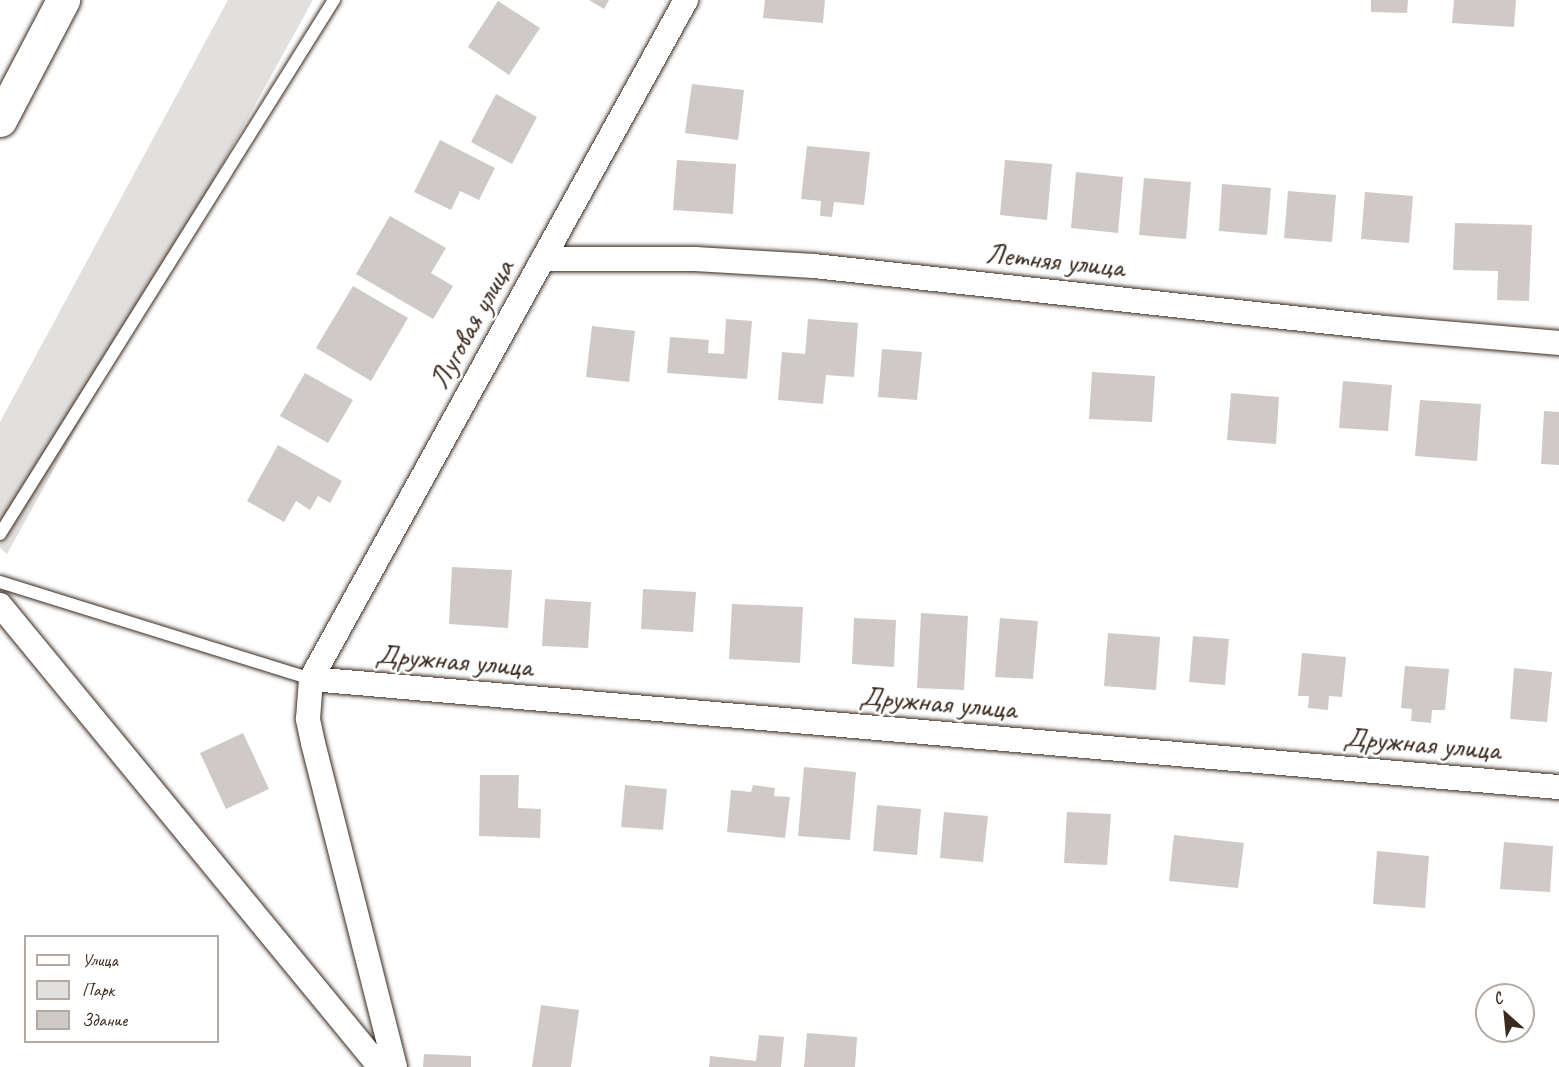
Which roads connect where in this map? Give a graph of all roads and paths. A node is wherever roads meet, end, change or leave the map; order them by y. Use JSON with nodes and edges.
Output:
{"nodes":[{"id":1,"x":63,"y":0,"type":"edge"},
{"id":2,"x":334,"y":0,"type":"edge"},
{"id":3,"x":686,"y":0,"type":"edge"},
{"id":4,"x":0,"y":120,"type":"edge"},
{"id":5,"x":543,"y":259,"type":"junction"},
{"id":6,"x":1559,"y":343,"type":"edge"},
{"id":7,"x":0,"y":534,"type":"edge"},
{"id":8,"x":0,"y":582,"type":"edge"},
{"id":9,"x":0,"y":605,"type":"edge"},
{"id":10,"x":311,"y":679,"type":"junction"},
{"id":11,"x":1559,"y":787,"type":"edge"},
{"id":12,"x":380,"y":1067,"type":"edge"},
{"id":13,"x":395,"y":1067,"type":"edge"}],
"edges":[{"from":1,"to":4,"type":"main road"},
{"from":2,"to":7,"type":"lane"},
{"from":3,"to":5,"type":"street","name":"Луговая улица"},
{"from":5,"to":6,"type":"street","name":"Летняя улица"},
{"from":5,"to":10,"type":"street","name":"Луговая улица"},
{"from":8,"to":10,"type":"lane"},
{"from":9,"to":12,"type":"street"},
{"from":10,"to":11,"type":"street","name":"Дружная улица"},
{"from":10,"to":13,"type":"street"}]}
